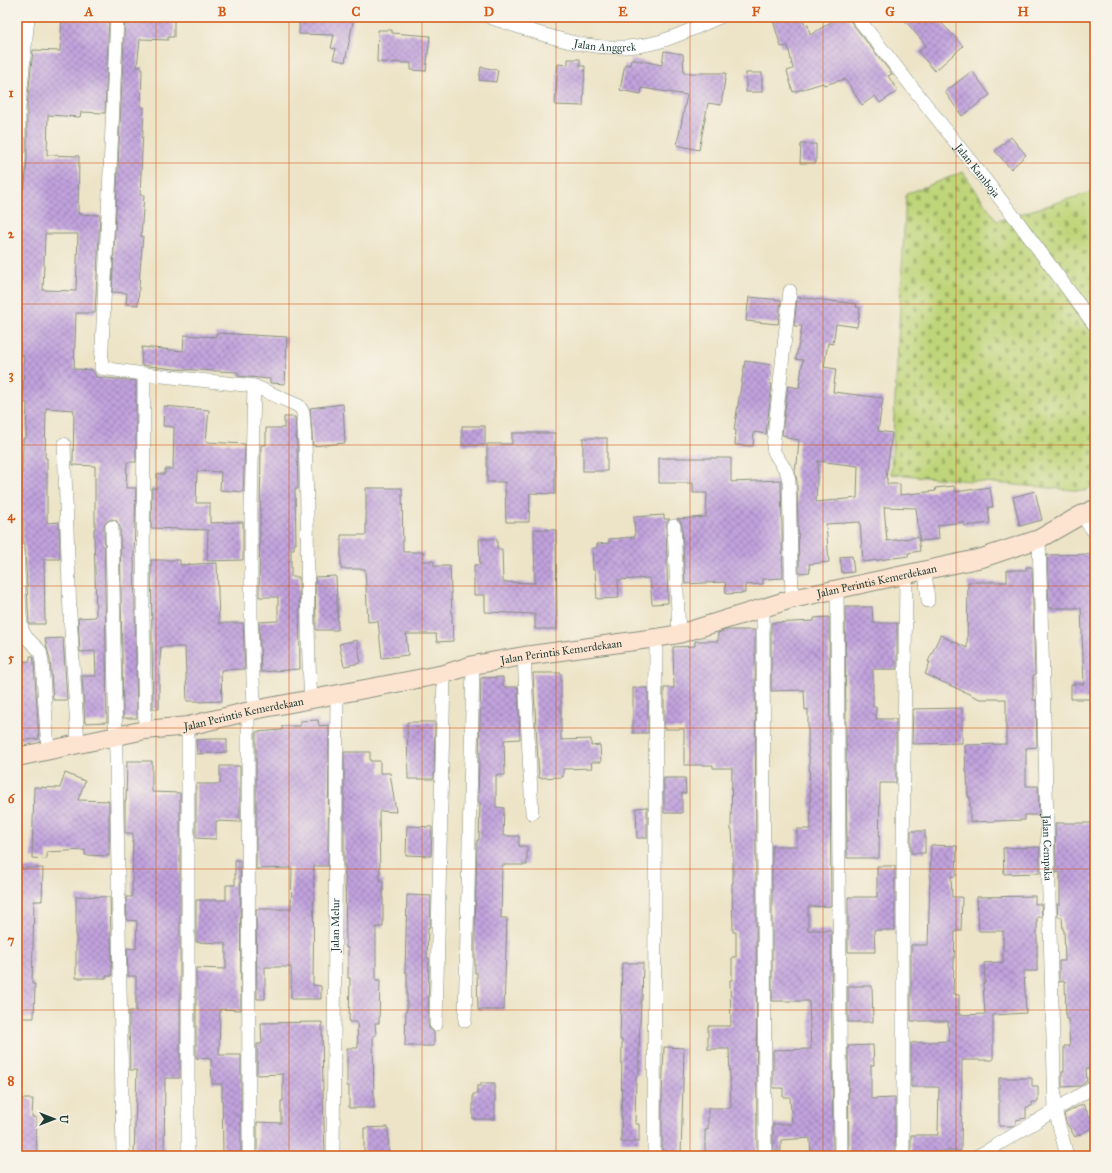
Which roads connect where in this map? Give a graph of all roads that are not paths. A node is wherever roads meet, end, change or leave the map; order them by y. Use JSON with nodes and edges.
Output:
{"nodes":[{"id":1,"x":28,"y":17,"type":"edge"},
{"id":2,"x":117,"y":17,"type":"edge"},
{"id":3,"x":489,"y":17,"type":"edge"},
{"id":4,"x":720,"y":17,"type":"edge"},
{"id":5,"x":857,"y":17,"type":"edge"},
{"id":6,"x":18,"y":107,"type":"edge"},
{"id":7,"x":17,"y":184,"type":"edge"},
{"id":8,"x":790,"y":291,"type":"dead end"},
{"id":9,"x":1095,"y":326,"type":"edge"},
{"id":10,"x":144,"y":374,"type":"junction"},
{"id":11,"x":254,"y":386,"type":"junction"},
{"id":12,"x":64,"y":444,"type":"dead end"},
{"id":13,"x":1088,"y":512,"type":"edge"},
{"id":14,"x":674,"y":526,"type":"dead end"},
{"id":15,"x":112,"y":527,"type":"dead end"},
{"id":16,"x":1095,"y":533,"type":"edge"},
{"id":17,"x":1039,"y":538,"type":"junction"},
{"id":18,"x":17,"y":548,"type":"edge"},
{"id":19,"x":925,"y":571,"type":"junction"},
{"id":20,"x":906,"y":575,"type":"junction"},
{"id":21,"x":837,"y":589,"type":"junction"},
{"id":22,"x":792,"y":599,"type":"junction"},
{"id":23,"x":928,"y":601,"type":"dead end"},
{"id":24,"x":763,"y":607,"type":"junction"},
{"id":25,"x":679,"y":634,"type":"junction"},
{"id":26,"x":656,"y":638,"type":"junction"},
{"id":27,"x":524,"y":656,"type":"junction"},
{"id":28,"x":473,"y":666,"type":"junction"},
{"id":29,"x":444,"y":674,"type":"junction"},
{"id":30,"x":337,"y":694,"type":"junction"},
{"id":31,"x":311,"y":699,"type":"junction"},
{"id":32,"x":251,"y":711,"type":"junction"},
{"id":33,"x":188,"y":726,"type":"junction"},
{"id":34,"x":145,"y":730,"type":"junction"},
{"id":35,"x":116,"y":736,"type":"junction"},
{"id":36,"x":78,"y":745,"type":"junction"},
{"id":37,"x":48,"y":750,"type":"junction"},
{"id":38,"x":17,"y":757,"type":"edge"},
{"id":39,"x":532,"y":813,"type":"dead end"},
{"id":40,"x":465,"y":1021,"type":"dead end"},
{"id":41,"x":436,"y":1024,"type":"dead end"},
{"id":42,"x":1095,"y":1086,"type":"edge"},
{"id":43,"x":1055,"y":1110,"type":"junction"},
{"id":44,"x":123,"y":1156,"type":"edge"},
{"id":45,"x":188,"y":1156,"type":"edge"},
{"id":46,"x":249,"y":1156,"type":"edge"},
{"id":47,"x":332,"y":1156,"type":"edge"},
{"id":48,"x":654,"y":1156,"type":"edge"},
{"id":49,"x":765,"y":1156,"type":"edge"},
{"id":50,"x":842,"y":1156,"type":"edge"},
{"id":51,"x":902,"y":1156,"type":"edge"},
{"id":52,"x":977,"y":1156,"type":"edge"},
{"id":53,"x":1067,"y":1156,"type":"edge"}],
"edges":[{"from":1,"to":6,"type":"street"},
{"from":2,"to":10,"type":"street"},
{"from":3,"to":4,"type":"street","name":"Jalan Anggrek"},
{"from":5,"to":9,"type":"street","name":"Jalan Kamboja"},
{"from":6,"to":7,"type":"street"},
{"from":8,"to":22,"type":"street"},
{"from":10,"to":11,"type":"street"},
{"from":10,"to":34,"type":"street"},
{"from":11,"to":31,"type":"street"},
{"from":11,"to":32,"type":"street"},
{"from":12,"to":36,"type":"street"},
{"from":13,"to":16,"type":"street"},
{"from":13,"to":17,"type":"street","name":"Jalan Perintis Kemerdekaan"},
{"from":14,"to":25,"type":"street"},
{"from":15,"to":35,"type":"street"},
{"from":17,"to":19,"type":"street","name":"Jalan Perintis Kemerdekaan"},
{"from":17,"to":43,"type":"street","name":"Jalan Cempaka"},
{"from":18,"to":37,"type":"street"},
{"from":19,"to":20,"type":"street","name":"Jalan Perintis Kemerdekaan"},
{"from":19,"to":23,"type":"street"},
{"from":20,"to":21,"type":"street","name":"Jalan Perintis Kemerdekaan"},
{"from":20,"to":51,"type":"street"},
{"from":21,"to":22,"type":"street","name":"Jalan Perintis Kemerdekaan"},
{"from":21,"to":50,"type":"street"},
{"from":22,"to":24,"type":"street","name":"Jalan Perintis Kemerdekaan"},
{"from":24,"to":25,"type":"street","name":"Jalan Perintis Kemerdekaan"},
{"from":24,"to":49,"type":"street"},
{"from":25,"to":26,"type":"street","name":"Jalan Perintis Kemerdekaan"},
{"from":26,"to":27,"type":"street","name":"Jalan Perintis Kemerdekaan"},
{"from":26,"to":48,"type":"street"},
{"from":27,"to":28,"type":"street","name":"Jalan Perintis Kemerdekaan"},
{"from":27,"to":39,"type":"street"},
{"from":28,"to":29,"type":"street","name":"Jalan Perintis Kemerdekaan"},
{"from":28,"to":40,"type":"street"},
{"from":29,"to":30,"type":"street","name":"Jalan Perintis Kemerdekaan"},
{"from":29,"to":41,"type":"street"},
{"from":30,"to":31,"type":"street","name":"Jalan Perintis Kemerdekaan"},
{"from":30,"to":47,"type":"street","name":"Jalan Melur"},
{"from":31,"to":32,"type":"street","name":"Jalan Perintis Kemerdekaan"},
{"from":32,"to":33,"type":"street","name":"Jalan Perintis Kemerdekaan"},
{"from":32,"to":46,"type":"street"},
{"from":33,"to":34,"type":"street","name":"Jalan Perintis Kemerdekaan"},
{"from":33,"to":45,"type":"street"},
{"from":34,"to":35,"type":"street","name":"Jalan Perintis Kemerdekaan"},
{"from":35,"to":36,"type":"street","name":"Jalan Perintis Kemerdekaan"},
{"from":35,"to":44,"type":"street"},
{"from":36,"to":37,"type":"street","name":"Jalan Perintis Kemerdekaan"},
{"from":37,"to":38,"type":"street","name":"Jalan Perintis Kemerdekaan"},
{"from":42,"to":43,"type":"street"},
{"from":43,"to":52,"type":"street"},
{"from":43,"to":53,"type":"street","name":"Jalan Cempaka"}]}
